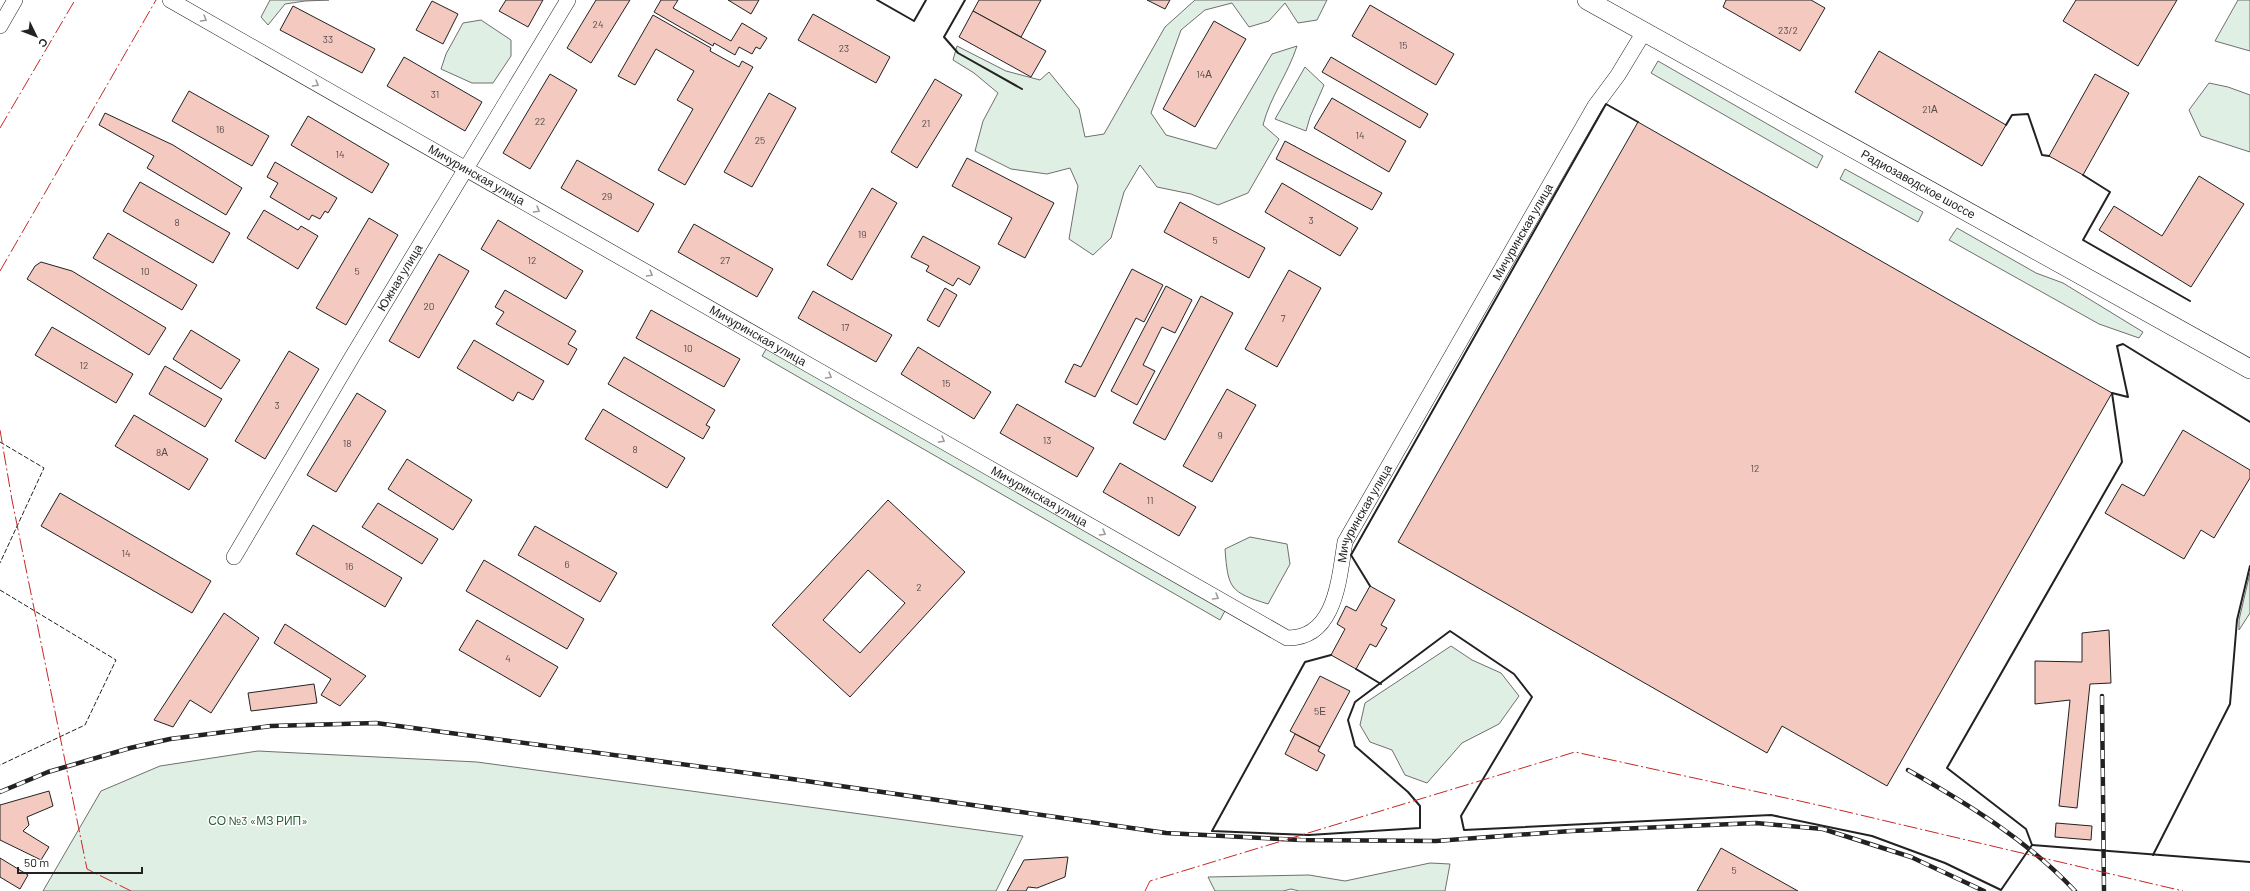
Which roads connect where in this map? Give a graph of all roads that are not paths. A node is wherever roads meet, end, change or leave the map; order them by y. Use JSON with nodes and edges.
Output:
{"nodes":[{"id":1,"x":15,"y":0,"type":"edge"},
{"id":2,"x":170,"y":0,"type":"edge"},
{"id":3,"x":568,"y":0,"type":"edge"},
{"id":4,"x":1587,"y":0,"type":"edge"},
{"id":5,"x":0,"y":26,"type":"edge"},
{"id":6,"x":1644,"y":32,"type":"junction"},
{"id":7,"x":467,"y":170,"type":"junction"},
{"id":8,"x":2250,"y":369,"type":"edge"},
{"id":9,"x":234,"y":557,"type":"dead end"}],
"edges":[{"from":1,"to":5,"type":"street"},
{"from":2,"to":7,"type":"street","name":"Мичуринская улица","one_way":true},
{"from":3,"to":7,"type":"street","name":"Южная улица"},
{"from":4,"to":6,"type":"street","name":"Радиозаводское шоссе"},
{"from":7,"to":6,"type":"street","name":"Мичуринская улица","one_way":true},
{"from":6,"to":8,"type":"street","name":"Радиозаводское шоссе"},
{"from":7,"to":9,"type":"street","name":"Южная улица"}]}
